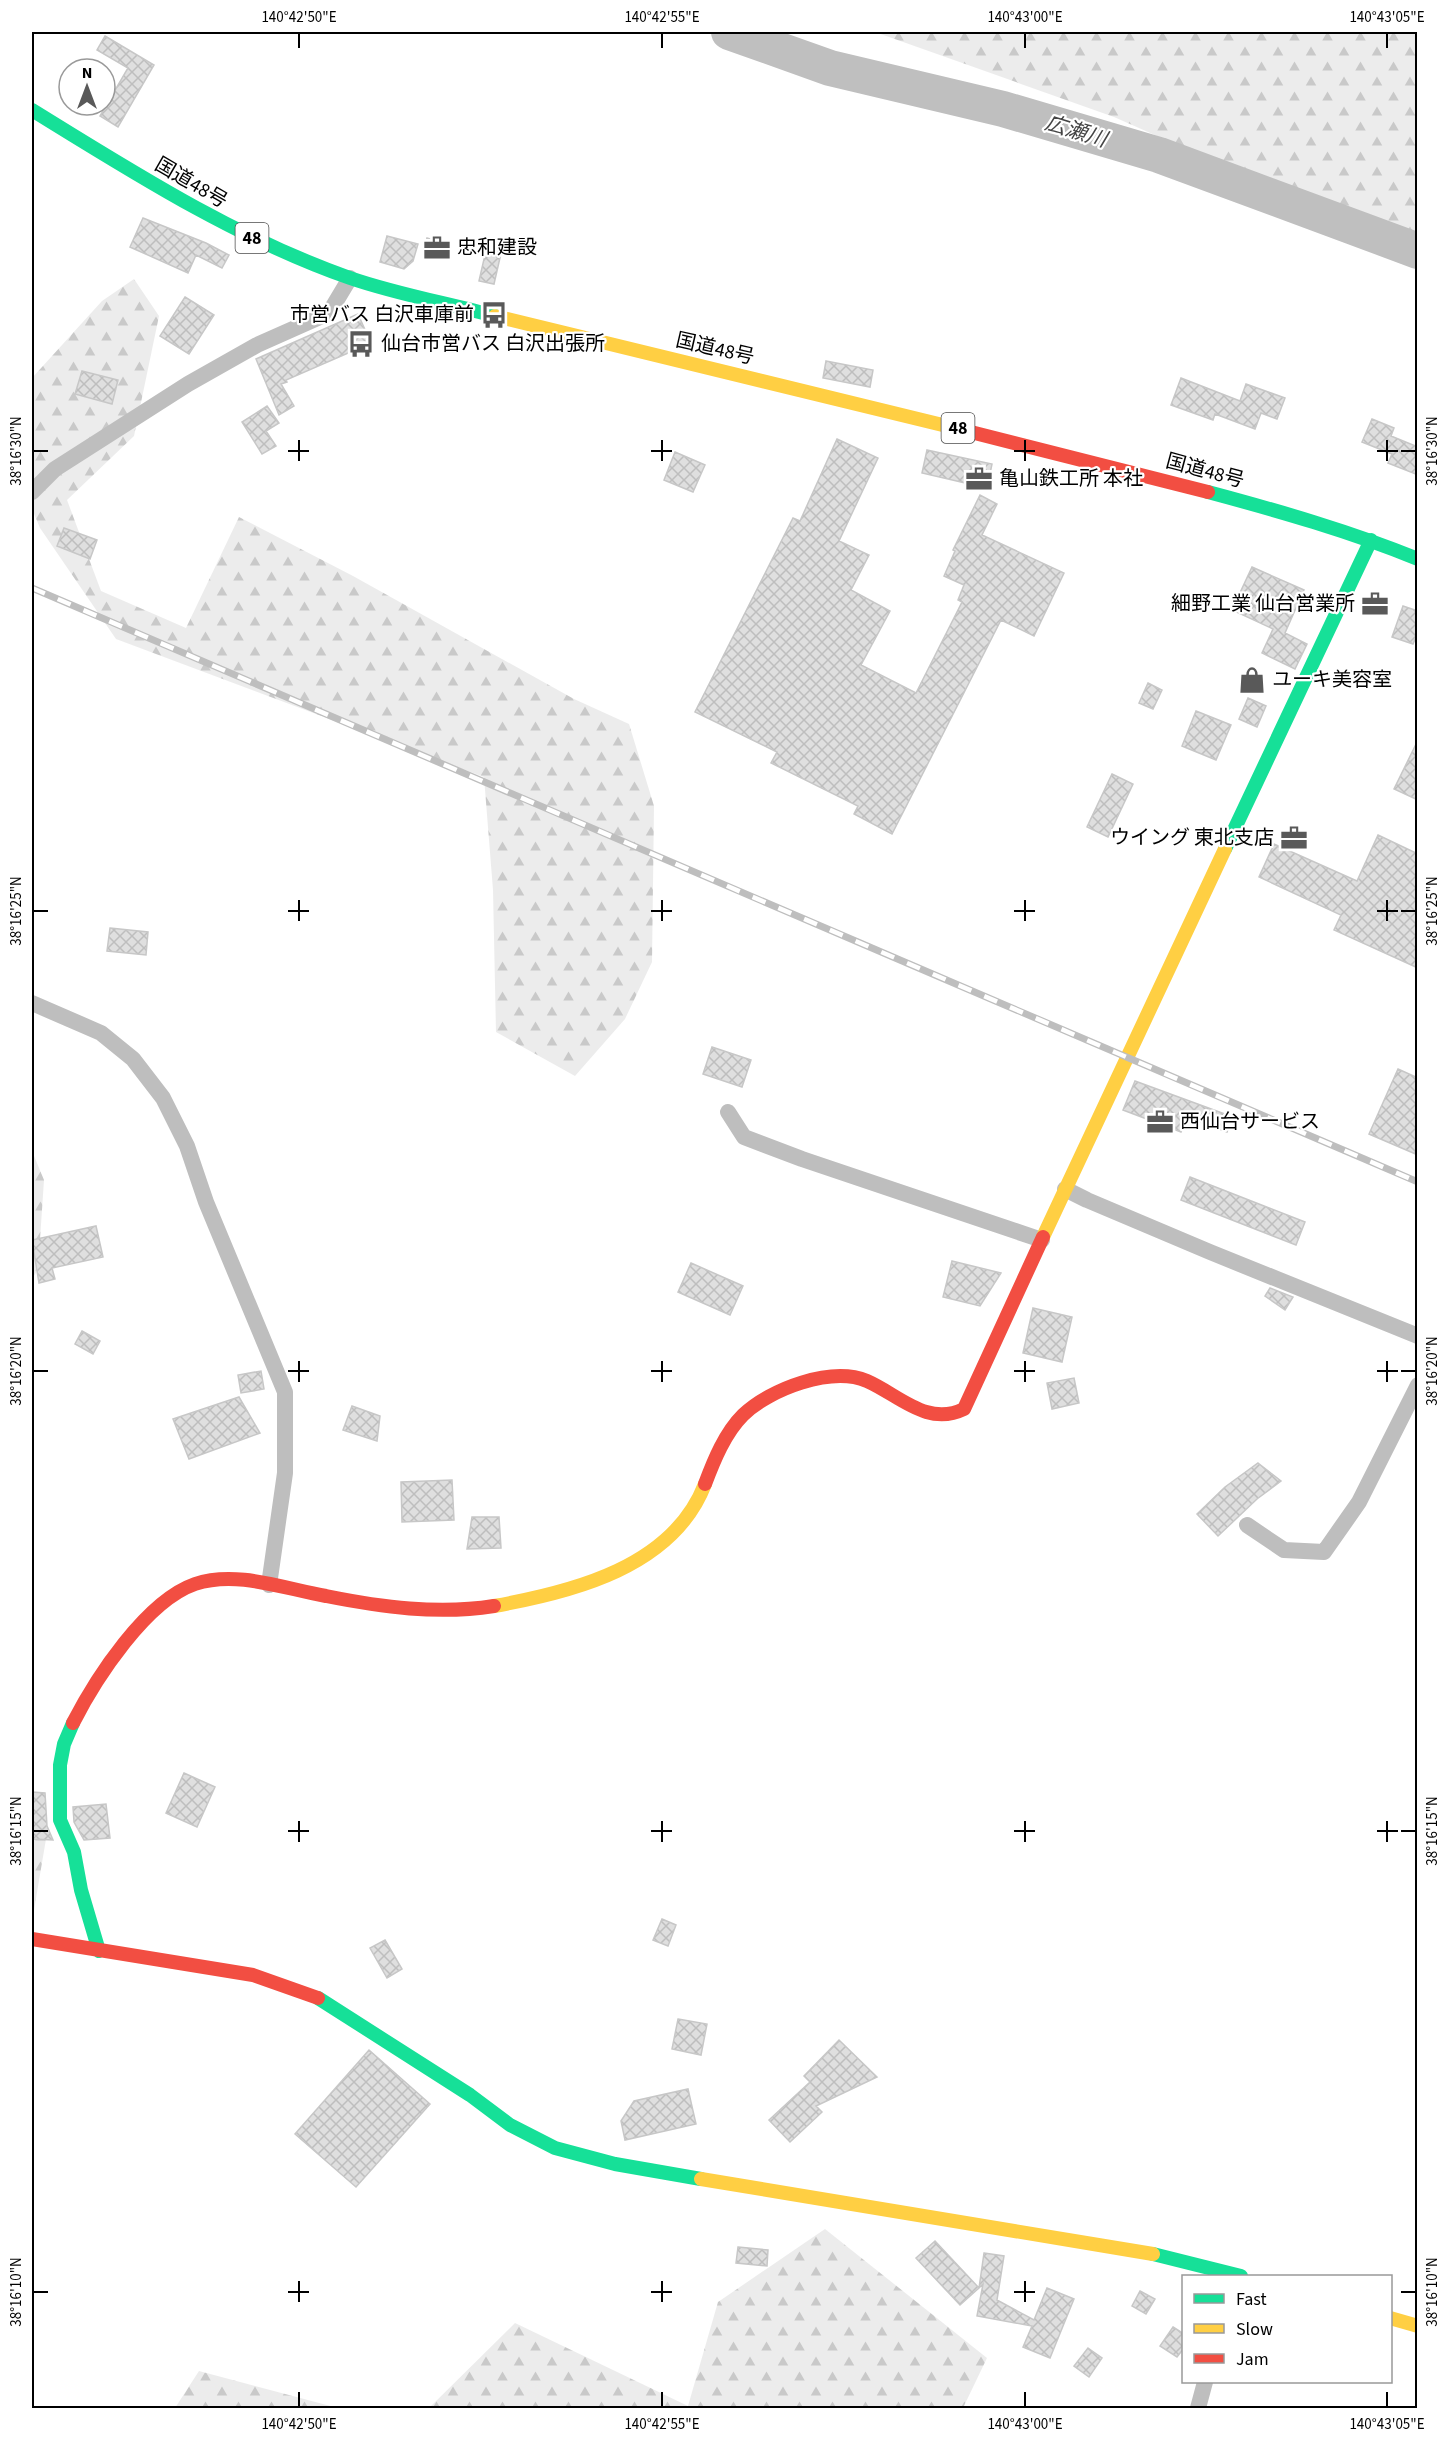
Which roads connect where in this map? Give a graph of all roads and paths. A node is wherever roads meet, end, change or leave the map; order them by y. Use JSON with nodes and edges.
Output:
{"nodes":[{"id":1,"x":32,"y":110,"type":"edge"},
{"id":2,"x":350,"y":278,"type":"junction"},
{"id":3,"x":32,"y":492,"type":"edge"},
{"id":4,"x":1371,"y":540,"type":"junction"},
{"id":5,"x":1418,"y":559,"type":"edge"},
{"id":6,"x":32,"y":1003,"type":"edge"},
{"id":7,"x":728,"y":1112,"type":"dead end"},
{"id":8,"x":1065,"y":1189,"type":"junction"},
{"id":9,"x":1042,"y":1240,"type":"junction"},
{"id":10,"x":1418,"y":1336,"type":"edge"},
{"id":11,"x":1418,"y":1385,"type":"edge"},
{"id":12,"x":1247,"y":1525,"type":"dead end"},
{"id":13,"x":269,"y":1585,"type":"junction"},
{"id":14,"x":32,"y":1939,"type":"edge"},
{"id":15,"x":99,"y":1951,"type":"junction"},
{"id":16,"x":1211,"y":2273,"type":"edge"},
{"id":17,"x":1226,"y":2275,"type":"edge"},
{"id":18,"x":1392,"y":2319,"type":"edge"},
{"id":19,"x":1418,"y":2326,"type":"edge"},
{"id":20,"x":1206,"y":2383,"type":"edge"},
{"id":21,"x":1198,"y":2409,"type":"edge"}],
"edges":[{"from":1,"to":2,"type":"main road","name":"国道48号","number":"48"},
{"from":2,"to":3,"type":"street"},
{"from":2,"to":4,"type":"main road","name":"国道48号","number":"48"},
{"from":4,"to":5,"type":"main road","name":"国道48号","number":"48"},
{"from":4,"to":8,"type":"main road"},
{"from":6,"to":13,"type":"street"},
{"from":7,"to":9,"type":"street"},
{"from":8,"to":9,"type":"main road"},
{"from":8,"to":10,"type":"street"},
{"from":9,"to":13,"type":"main road"},
{"from":11,"to":12,"type":"street"},
{"from":13,"to":15,"type":"main road"},
{"from":14,"to":15,"type":"main road"},
{"from":15,"to":16,"type":"main road"},
{"from":16,"to":17,"type":"main road"},
{"from":18,"to":19,"type":"main road"},
{"from":20,"to":21,"type":"street"}]}
